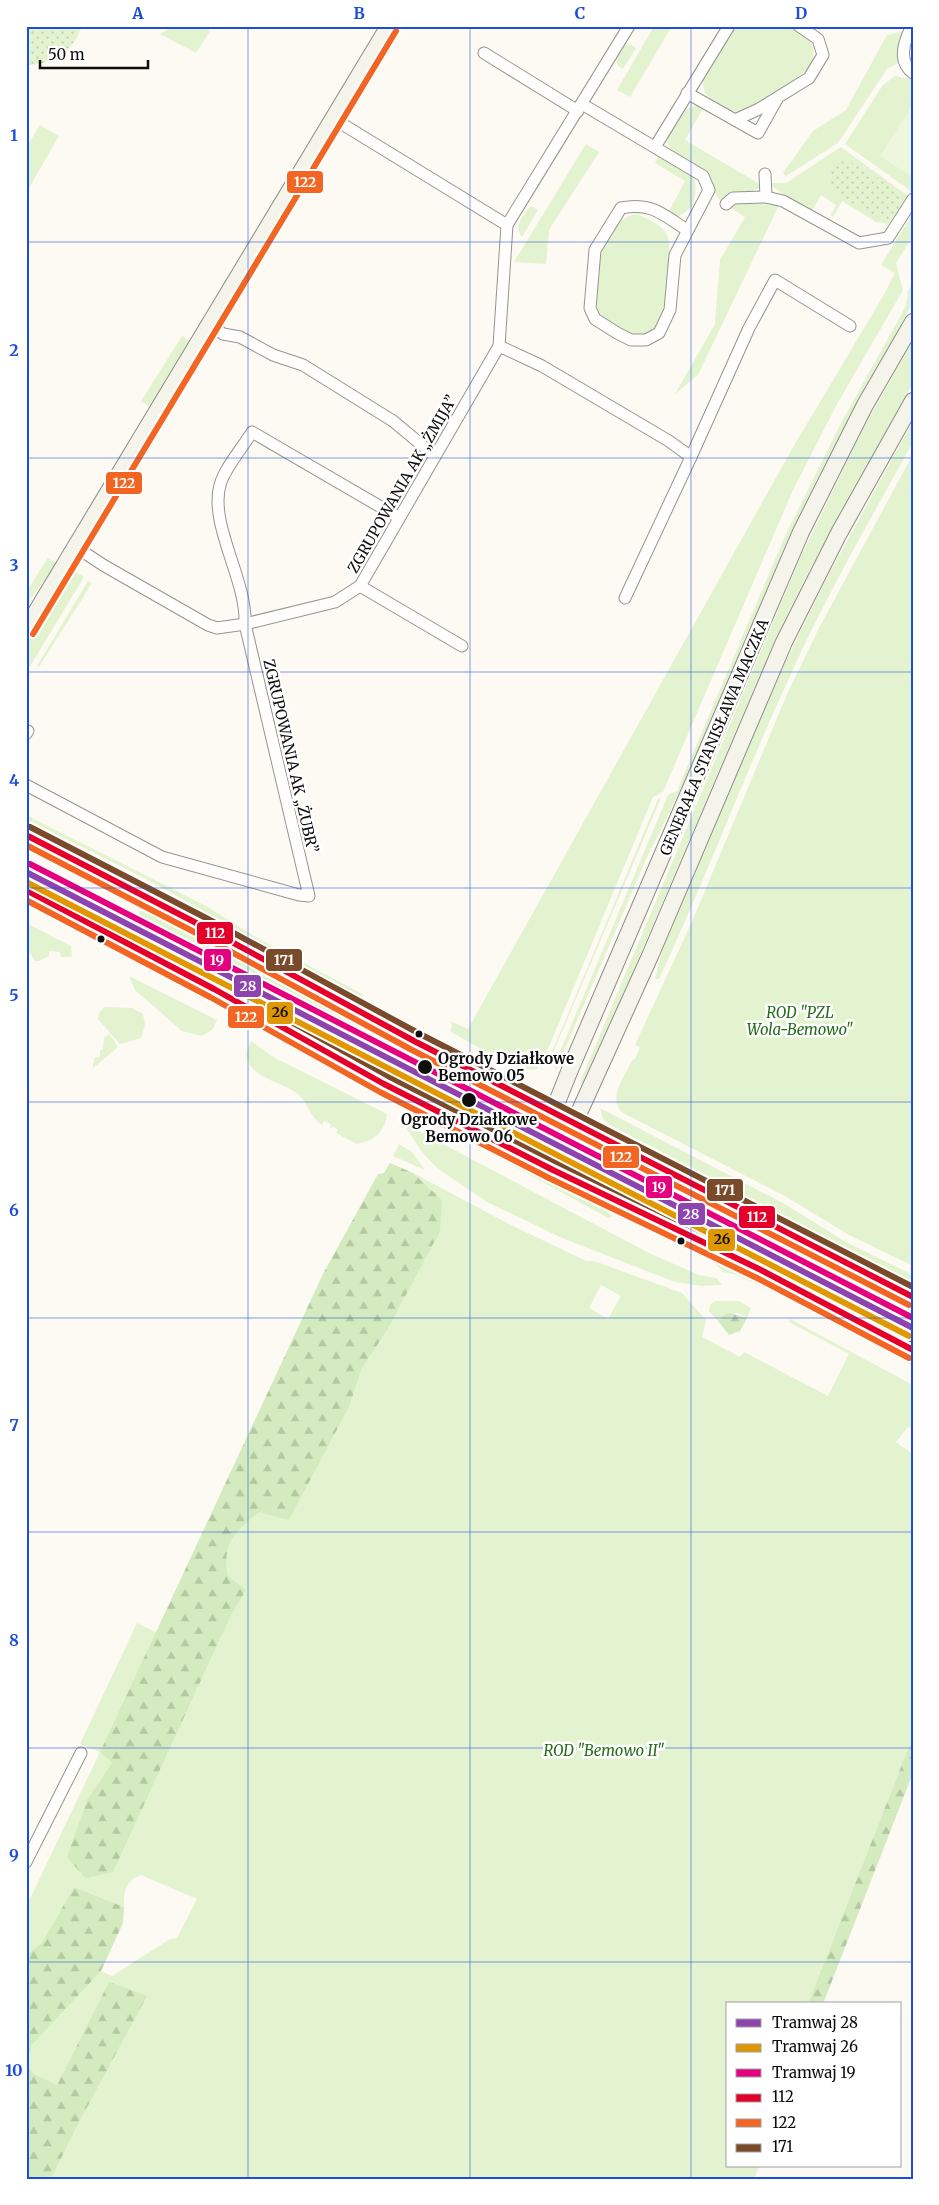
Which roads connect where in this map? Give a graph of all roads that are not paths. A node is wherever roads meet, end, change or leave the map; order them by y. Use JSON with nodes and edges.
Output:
{"nodes":[{"id":1,"x":389,"y":26,"type":"edge"},
{"id":2,"x":629,"y":26,"type":"edge"},
{"id":3,"x":729,"y":26,"type":"edge"},
{"id":4,"x":799,"y":26,"type":"edge"},
{"id":5,"x":912,"y":26,"type":"edge"},
{"id":6,"x":484,"y":53,"type":"dead end"},
{"id":7,"x":913,"y":73,"type":"edge"},
{"id":8,"x":687,"y":93,"type":"junction"},
{"id":9,"x":778,"y":97,"type":"junction"},
{"id":10,"x":580,"y":108,"type":"junction"},
{"id":11,"x":334,"y":119,"type":"junction"},
{"id":12,"x":735,"y":120,"type":"junction"},
{"id":13,"x":655,"y":147,"type":"junction"},
{"id":14,"x":765,"y":174,"type":"dead end"},
{"id":15,"x":766,"y":197,"type":"junction"},
{"id":16,"x":913,"y":198,"type":"edge"},
{"id":17,"x":726,"y":204,"type":"dead end"},
{"id":18,"x":507,"y":225,"type":"junction"},
{"id":19,"x":688,"y":230,"type":"junction"},
{"id":20,"x":913,"y":322,"type":"edge"},
{"id":21,"x":210,"y":324,"type":"junction"},
{"id":22,"x":850,"y":326,"type":"dead end"},
{"id":23,"x":499,"y":346,"type":"junction"},
{"id":24,"x":913,"y":401,"type":"edge"},
{"id":25,"x":435,"y":456,"type":"junction"},
{"id":26,"x":692,"y":458,"type":"junction"},
{"id":27,"x":398,"y":517,"type":"junction"},
{"id":28,"x":76,"y":547,"type":"junction"},
{"id":29,"x":360,"y":586,"type":"junction"},
{"id":30,"x":625,"y":598,"type":"dead end"},
{"id":31,"x":245,"y":624,"type":"junction"},
{"id":32,"x":26,"y":629,"type":"edge"},
{"id":33,"x":462,"y":646,"type":"dead end"},
{"id":34,"x":26,"y":785,"type":"edge"},
{"id":35,"x":26,"y":835,"type":"edge"},
{"id":36,"x":26,"y":890,"type":"edge"},
{"id":37,"x":553,"y":1112,"type":"junction"},
{"id":38,"x":574,"y":1124,"type":"junction"},
{"id":39,"x":534,"y":1160,"type":"junction"},
{"id":40,"x":552,"y":1170,"type":"junction"},
{"id":41,"x":913,"y":1297,"type":"edge"},
{"id":42,"x":913,"y":1350,"type":"edge"},
{"id":43,"x":81,"y":1753,"type":"dead end"},
{"id":44,"x":26,"y":1862,"type":"edge"}],
"edges":[{"from":1,"to":11,"type":"main road"},
{"from":2,"to":10,"type":"street","name":"ZGRUPOWANIA AK „ŻMIJA”"},
{"from":3,"to":8,"type":"street"},
{"from":4,"to":9,"type":"street"},
{"from":5,"to":7,"type":"street"},
{"from":6,"to":10,"type":"street"},
{"from":8,"to":12,"type":"street"},
{"from":8,"to":13,"type":"street"},
{"from":9,"to":12,"type":"street"},
{"from":9,"to":12,"type":"street"},
{"from":10,"to":13,"type":"street"},
{"from":10,"to":18,"type":"street","name":"ZGRUPOWANIA AK „ŻMIJA”"},
{"from":11,"to":18,"type":"street"},
{"from":11,"to":21,"type":"main road"},
{"from":13,"to":19,"type":"street"},
{"from":14,"to":15,"type":"street"},
{"from":15,"to":16,"type":"street"},
{"from":15,"to":17,"type":"street"},
{"from":18,"to":23,"type":"street","name":"ZGRUPOWANIA AK „ŻMIJA”"},
{"from":19,"to":19,"type":"street"},
{"from":20,"to":37,"type":"main road","name":"GENERAŁA STANISŁAWA MACZKA"},
{"from":21,"to":25,"type":"street"},
{"from":21,"to":28,"type":"main road"},
{"from":22,"to":26,"type":"street"},
{"from":23,"to":25,"type":"street","name":"ZGRUPOWANIA AK „ŻMIJA”"},
{"from":23,"to":26,"type":"street"},
{"from":24,"to":38,"type":"main road","name":"GENERAŁA STANISŁAWA MACZKA"},
{"from":25,"to":27,"type":"street","name":"ZGRUPOWANIA AK „ŻMIJA”"},
{"from":26,"to":30,"type":"street"},
{"from":27,"to":29,"type":"street","name":"ZGRUPOWANIA AK „ŻMIJA”"},
{"from":27,"to":31,"type":"street","name":"ZGRUPOWANIA AK „ŻUBR”"},
{"from":28,"to":31,"type":"street","name":"ZGRUPOWANIA AK „ŻMIJA”"},
{"from":28,"to":32,"type":"main road"},
{"from":29,"to":31,"type":"street","name":"ZGRUPOWANIA AK „ŻMIJA”"},
{"from":29,"to":33,"type":"street"},
{"from":31,"to":34,"type":"street","name":"ZGRUPOWANIA AK „ŻUBR”"},
{"from":35,"to":37,"type":"main road"},
{"from":36,"to":39,"type":"main road"},
{"from":37,"to":38,"type":"main road"},
{"from":37,"to":39,"type":"main road","name":"GENERAŁA STANISŁAWA MACZKA"},
{"from":38,"to":40,"type":"main road","name":"GENERAŁA STANISŁAWA MACZKA"},
{"from":38,"to":41,"type":"main road"},
{"from":39,"to":40,"type":"main road"},
{"from":40,"to":42,"type":"main road"},
{"from":43,"to":44,"type":"street"}]}
